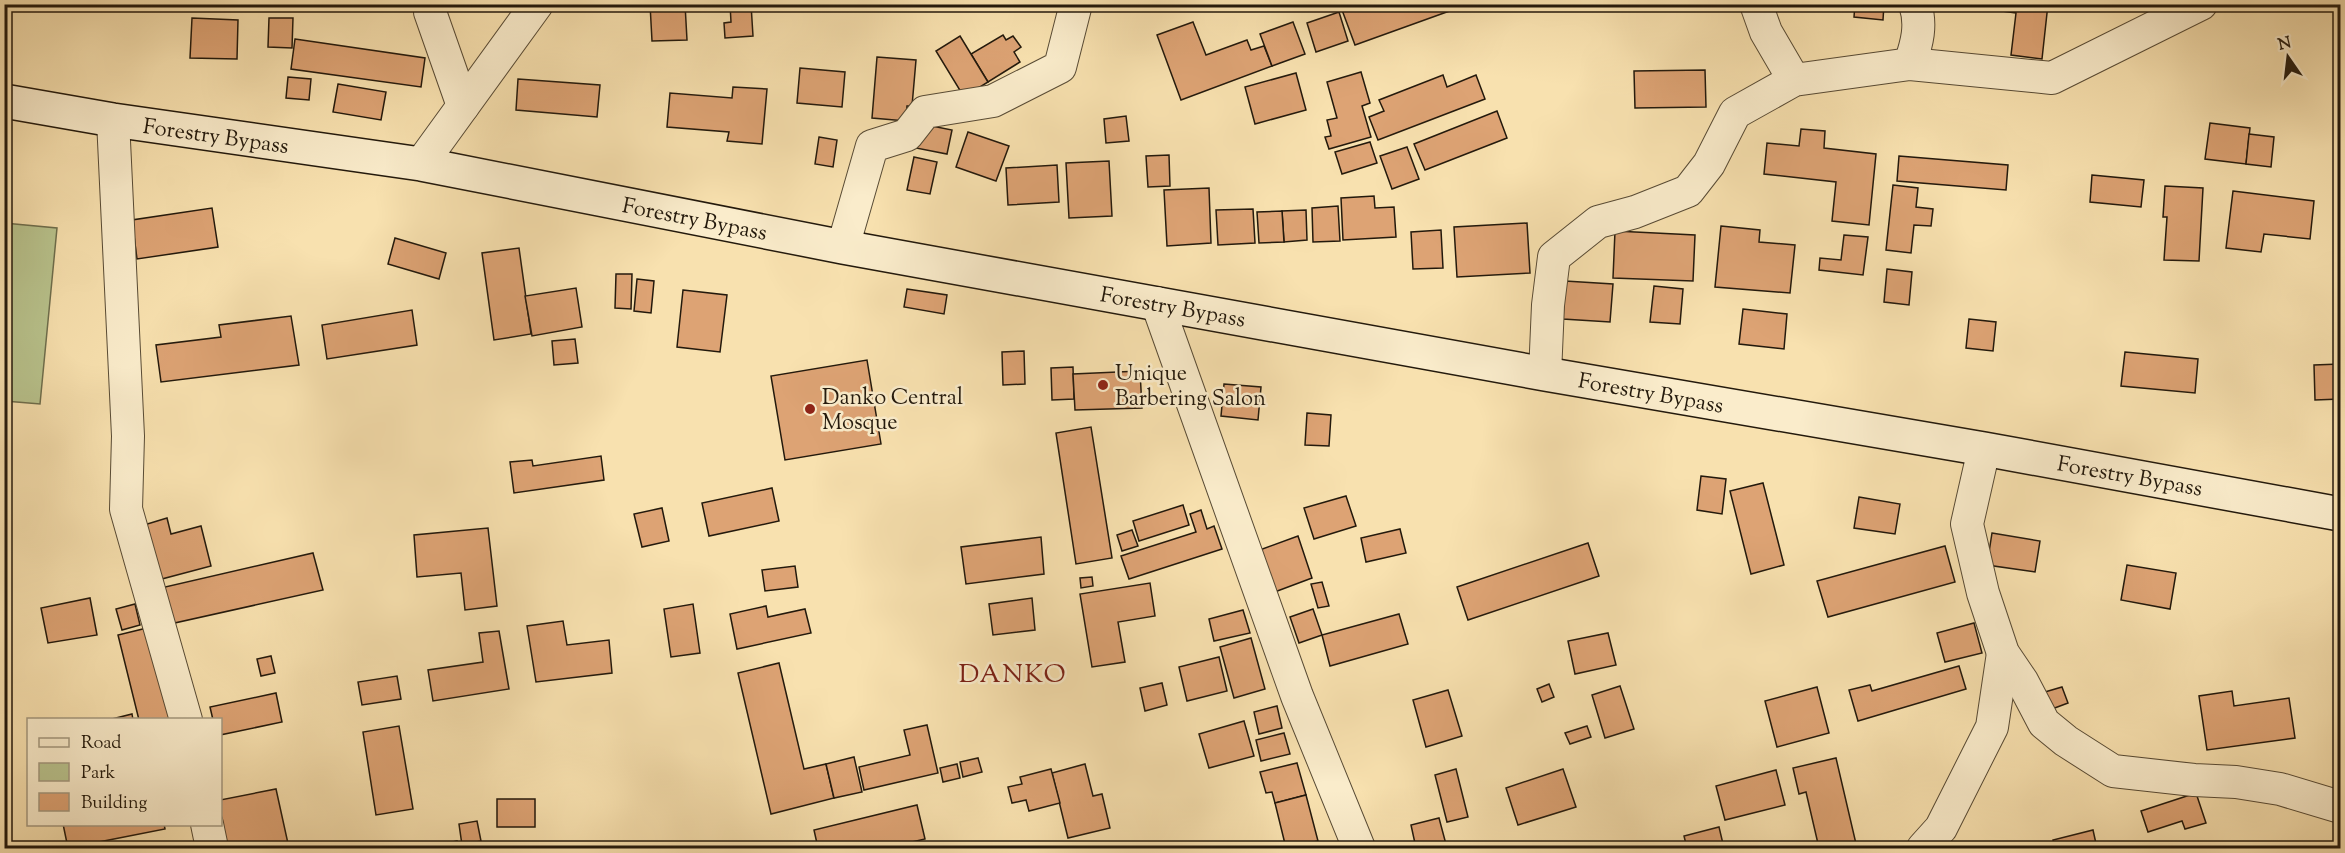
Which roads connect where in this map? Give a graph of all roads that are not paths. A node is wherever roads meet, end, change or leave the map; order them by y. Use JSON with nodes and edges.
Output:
{"nodes":[{"id":1,"x":430,"y":4,"type":"edge"},
{"id":2,"x":537,"y":4,"type":"edge"},
{"id":3,"x":1076,"y":4,"type":"edge"},
{"id":4,"x":1756,"y":4,"type":"edge"},
{"id":5,"x":1915,"y":4,"type":"edge"},
{"id":6,"x":2201,"y":4,"type":"edge"},
{"id":7,"x":1910,"y":64,"type":"junction"},
{"id":8,"x":1794,"y":80,"type":"junction"},
{"id":9,"x":4,"y":101,"type":"edge"},
{"id":10,"x":463,"y":106,"type":"junction"},
{"id":11,"x":113,"y":120,"type":"junction"},
{"id":12,"x":421,"y":164,"type":"junction"},
{"id":13,"x":843,"y":247,"type":"junction"},
{"id":14,"x":1157,"y":303,"type":"junction"},
{"id":15,"x":1545,"y":374,"type":"junction"},
{"id":16,"x":1984,"y":449,"type":"junction"},
{"id":17,"x":2340,"y":514,"type":"edge"},
{"id":18,"x":2003,"y":653,"type":"junction"},
{"id":19,"x":185,"y":718,"type":"edge"},
{"id":20,"x":2340,"y":807,"type":"edge"},
{"id":21,"x":207,"y":826,"type":"edge"},
{"id":22,"x":212,"y":849,"type":"edge"},
{"id":23,"x":1359,"y":849,"type":"edge"},
{"id":24,"x":1923,"y":849,"type":"edge"}],
"edges":[{"from":1,"to":10,"type":"street"},
{"from":2,"to":10,"type":"street"},
{"from":3,"to":13,"type":"street"},
{"from":4,"to":8,"type":"street"},
{"from":5,"to":7,"type":"street"},
{"from":6,"to":7,"type":"street"},
{"from":7,"to":8,"type":"street"},
{"from":8,"to":15,"type":"street"},
{"from":9,"to":11,"type":"street","name":"Forestry Bypass"},
{"from":10,"to":12,"type":"street"},
{"from":11,"to":12,"type":"street","name":"Forestry Bypass"},
{"from":11,"to":19,"type":"street"},
{"from":12,"to":13,"type":"street","name":"Forestry Bypass"},
{"from":13,"to":14,"type":"street","name":"Forestry Bypass"},
{"from":14,"to":15,"type":"street","name":"Forestry Bypass"},
{"from":14,"to":23,"type":"street"},
{"from":15,"to":16,"type":"street","name":"Forestry Bypass"},
{"from":16,"to":17,"type":"street","name":"Forestry Bypass"},
{"from":16,"to":18,"type":"street"},
{"from":18,"to":20,"type":"street"},
{"from":18,"to":24,"type":"street"},
{"from":21,"to":22,"type":"street"}]}
